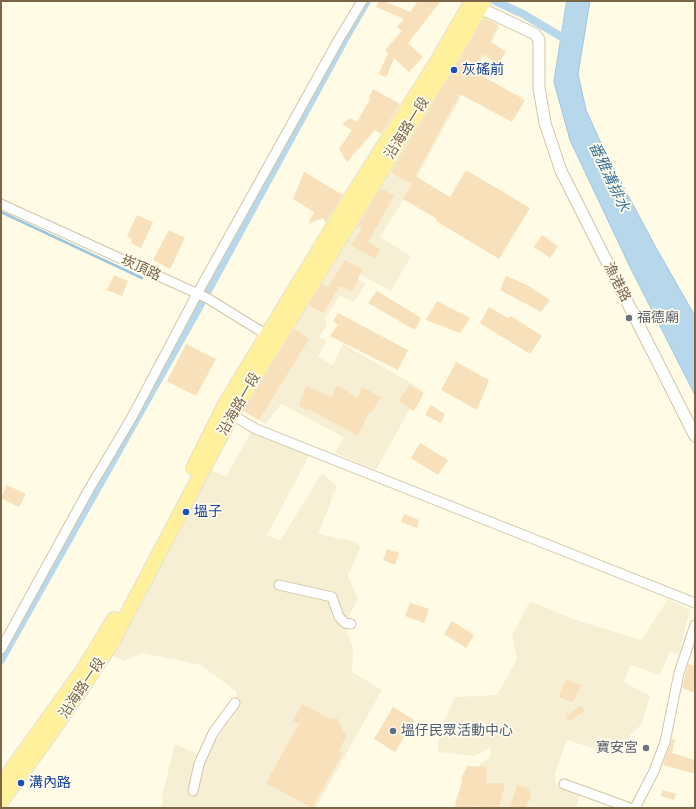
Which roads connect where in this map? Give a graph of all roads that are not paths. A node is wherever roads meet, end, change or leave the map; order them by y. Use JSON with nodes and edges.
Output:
{"nodes":[{"id":1,"x":362,"y":1,"type":"edge"},
{"id":2,"x":477,"y":3,"type":"edge"},
{"id":3,"x":1,"y":204,"type":"edge"},
{"id":4,"x":197,"y":294,"type":"junction"},
{"id":5,"x":272,"y":338,"type":"junction"},
{"id":6,"x":227,"y":412,"type":"junction"},
{"id":7,"x":695,"y":436,"type":"edge"},
{"id":8,"x":279,"y":585,"type":"dead end"},
{"id":9,"x":695,"y":603,"type":"edge"},
{"id":10,"x":350,"y":624,"type":"dead end"},
{"id":11,"x":695,"y":625,"type":"edge"},
{"id":12,"x":1,"y":649,"type":"edge"},
{"id":13,"x":235,"y":703,"type":"dead end"},
{"id":14,"x":1,"y":784,"type":"edge"},
{"id":15,"x":564,"y":784,"type":"dead end"},
{"id":16,"x":193,"y":791,"type":"dead end"},
{"id":17,"x":1,"y":802,"type":"edge"},
{"id":18,"x":630,"y":808,"type":"edge"},
{"id":19,"x":635,"y":808,"type":"edge"}],
"edges":[{"from":1,"to":4,"type":"street"},
{"from":2,"to":5,"type":"main road","name":"沿海路一段"},
{"from":2,"to":7,"type":"street","name":"漁港路"},
{"from":3,"to":4,"type":"street","name":"崁頂路"},
{"from":4,"to":5,"type":"street","name":"崁頂路"},
{"from":4,"to":12,"type":"street"},
{"from":5,"to":6,"type":"main road","name":"沿海路一段"},
{"from":6,"to":9,"type":"street"},
{"from":6,"to":14,"type":"main road","name":"沿海路一段"},
{"from":6,"to":17,"type":"main road","name":"沿海路一段"},
{"from":8,"to":10,"type":"street"},
{"from":11,"to":19,"type":"street"},
{"from":13,"to":16,"type":"street"},
{"from":15,"to":18,"type":"street"}]}
